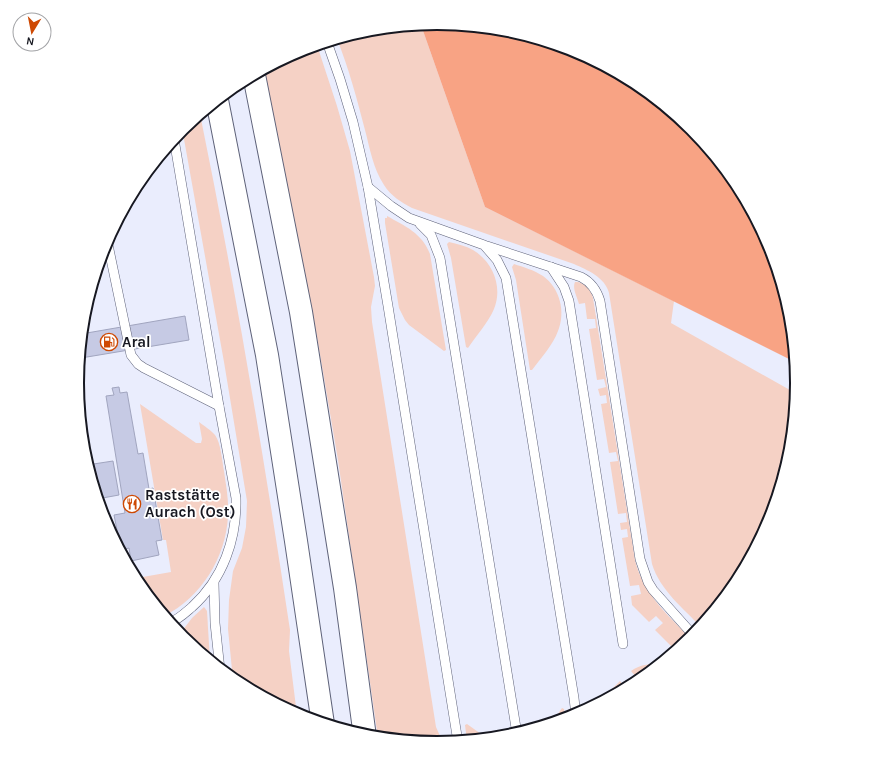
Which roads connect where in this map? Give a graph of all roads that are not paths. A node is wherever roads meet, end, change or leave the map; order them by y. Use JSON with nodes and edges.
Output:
{"nodes":[{"id":1,"x":329,"y":47,"type":"edge"},
{"id":2,"x":255,"y":80,"type":"edge"},
{"id":3,"x":218,"y":106,"type":"edge"},
{"id":4,"x":175,"y":146,"type":"edge"},
{"id":5,"x":368,"y":187,"type":"junction"},
{"id":6,"x":418,"y":222,"type":"junction"},
{"id":7,"x":484,"y":245,"type":"junction"},
{"id":8,"x":109,"y":250,"type":"edge"},
{"id":9,"x":551,"y":267,"type":"junction"},
{"id":10,"x":219,"y":406,"type":"junction"},
{"id":11,"x":214,"y":583,"type":"junction"},
{"id":12,"x":175,"y":621,"type":"edge"},
{"id":13,"x":689,"y":631,"type":"edge"},
{"id":14,"x":623,"y":644,"type":"dead end"},
{"id":15,"x":219,"y":662,"type":"edge"},
{"id":16,"x":575,"y":709,"type":"edge"},
{"id":17,"x":322,"y":718,"type":"edge"},
{"id":18,"x":516,"y":728,"type":"edge"},
{"id":19,"x":364,"y":729,"type":"edge"},
{"id":20,"x":457,"y":736,"type":"edge"}],
"edges":[{"from":1,"to":5,"type":"lane"},
{"from":2,"to":19,"type":"highway"},
{"from":3,"to":17,"type":"highway"},
{"from":4,"to":10,"type":"lane"},
{"from":5,"to":6,"type":"lane"},
{"from":5,"to":20,"type":"lane"},
{"from":6,"to":7,"type":"lane"},
{"from":6,"to":18,"type":"lane"},
{"from":7,"to":9,"type":"lane"},
{"from":7,"to":16,"type":"lane"},
{"from":8,"to":10,"type":"lane"},
{"from":9,"to":13,"type":"lane"},
{"from":9,"to":14,"type":"lane"},
{"from":10,"to":11,"type":"lane"},
{"from":11,"to":12,"type":"lane"},
{"from":11,"to":15,"type":"lane"}]}
